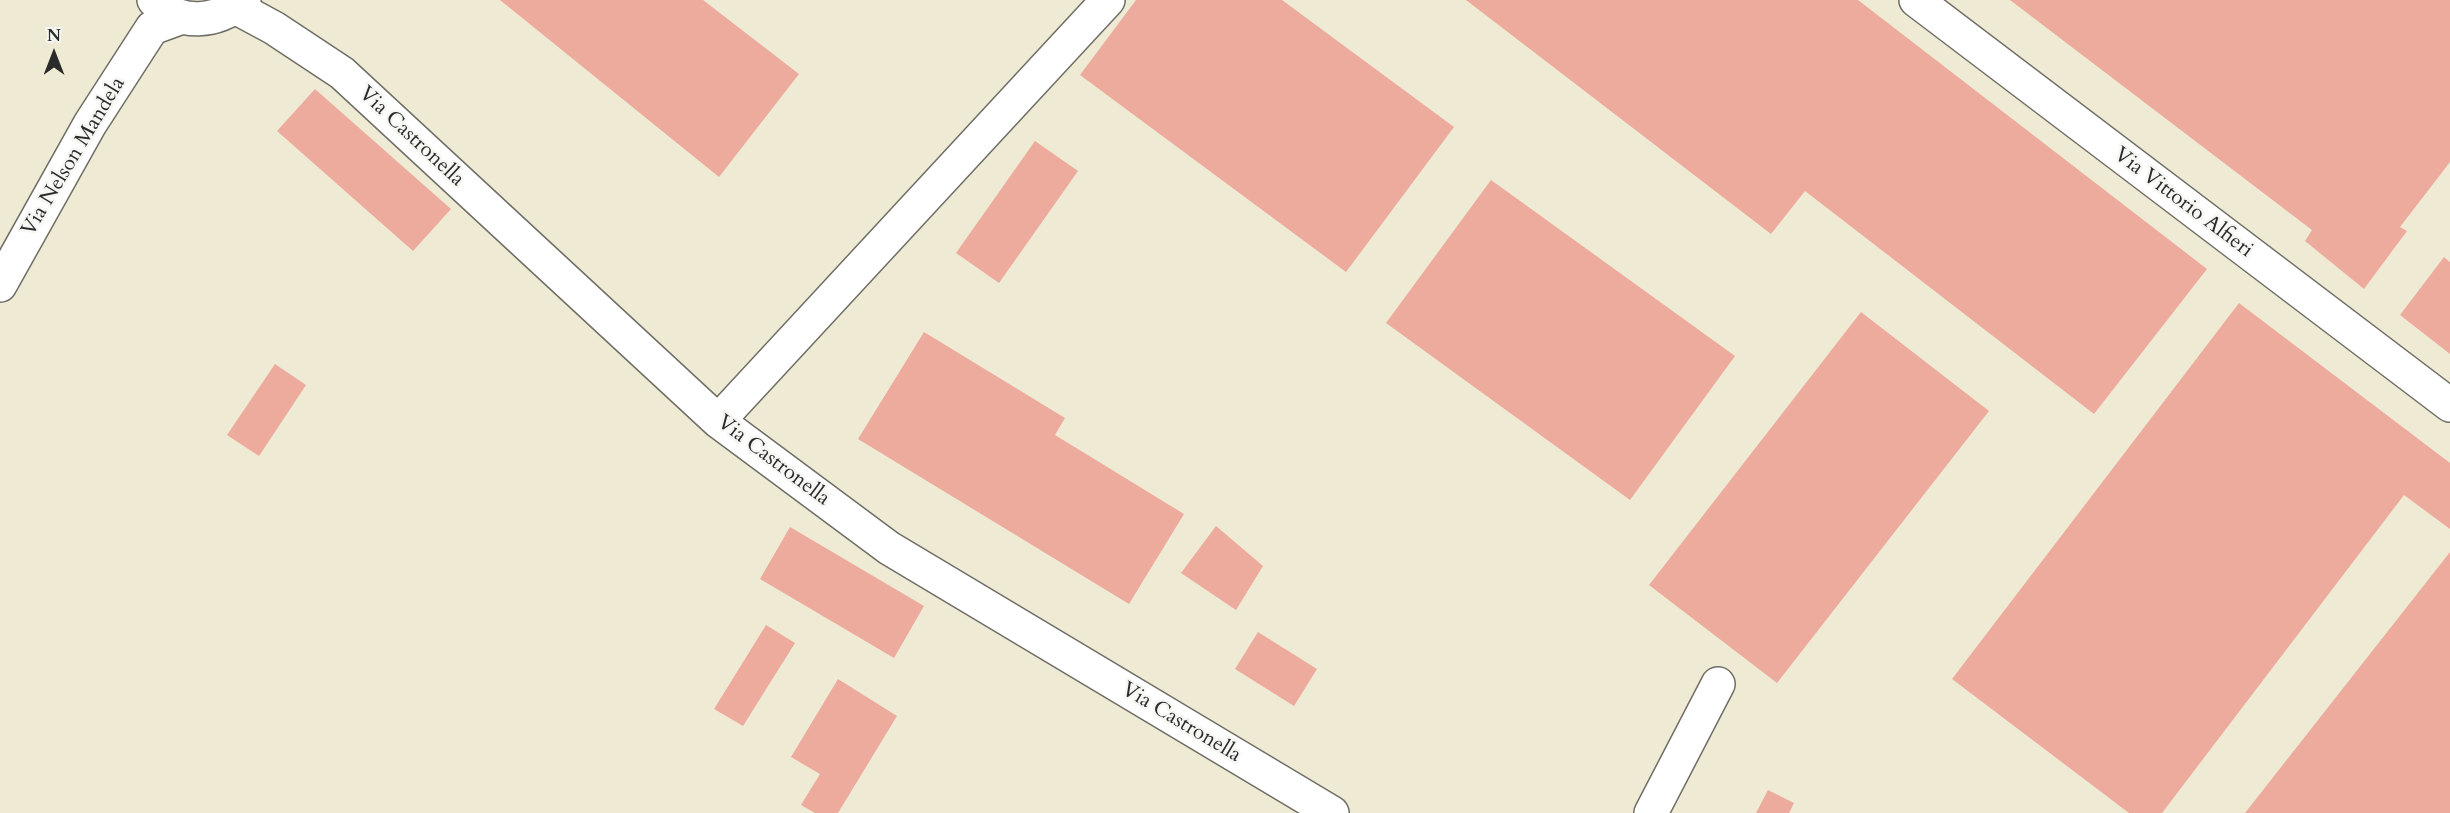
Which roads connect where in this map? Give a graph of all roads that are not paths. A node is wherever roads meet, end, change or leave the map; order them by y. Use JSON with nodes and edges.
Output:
{"nodes":[{"id":1,"x":147,"y":0,"type":"edge"},
{"id":2,"x":154,"y":0,"type":"edge"},
{"id":3,"x":1108,"y":0,"type":"edge"},
{"id":4,"x":1916,"y":0,"type":"edge"},
{"id":5,"x":255,"y":9,"type":"edge"},
{"id":6,"x":182,"y":17,"type":"junction"},
{"id":7,"x":131,"y":60,"type":"junction"},
{"id":8,"x":0,"y":285,"type":"edge"},
{"id":9,"x":2450,"y":405,"type":"edge"},
{"id":10,"x":718,"y":421,"type":"junction"},
{"id":11,"x":1718,"y":684,"type":"dead end"},
{"id":12,"x":1332,"y":813,"type":"edge"},
{"id":13,"x":1651,"y":813,"type":"edge"}],
"edges":[{"from":1,"to":7,"type":"street","name":"Via Nelson Mandela"},
{"from":2,"to":6,"type":"street","name":"Via Castronella"},
{"from":3,"to":10,"type":"street"},
{"from":4,"to":9,"type":"street","name":"Via Vittorio Alfieri"},
{"from":5,"to":6,"type":"street","name":"Via Castronella"},
{"from":5,"to":10,"type":"street","name":"Via Castronella"},
{"from":6,"to":7,"type":"street","name":"Via Nelson Mandela"},
{"from":7,"to":8,"type":"street","name":"Via Nelson Mandela"},
{"from":10,"to":12,"type":"street","name":"Via Castronella"},
{"from":11,"to":13,"type":"street"}]}
